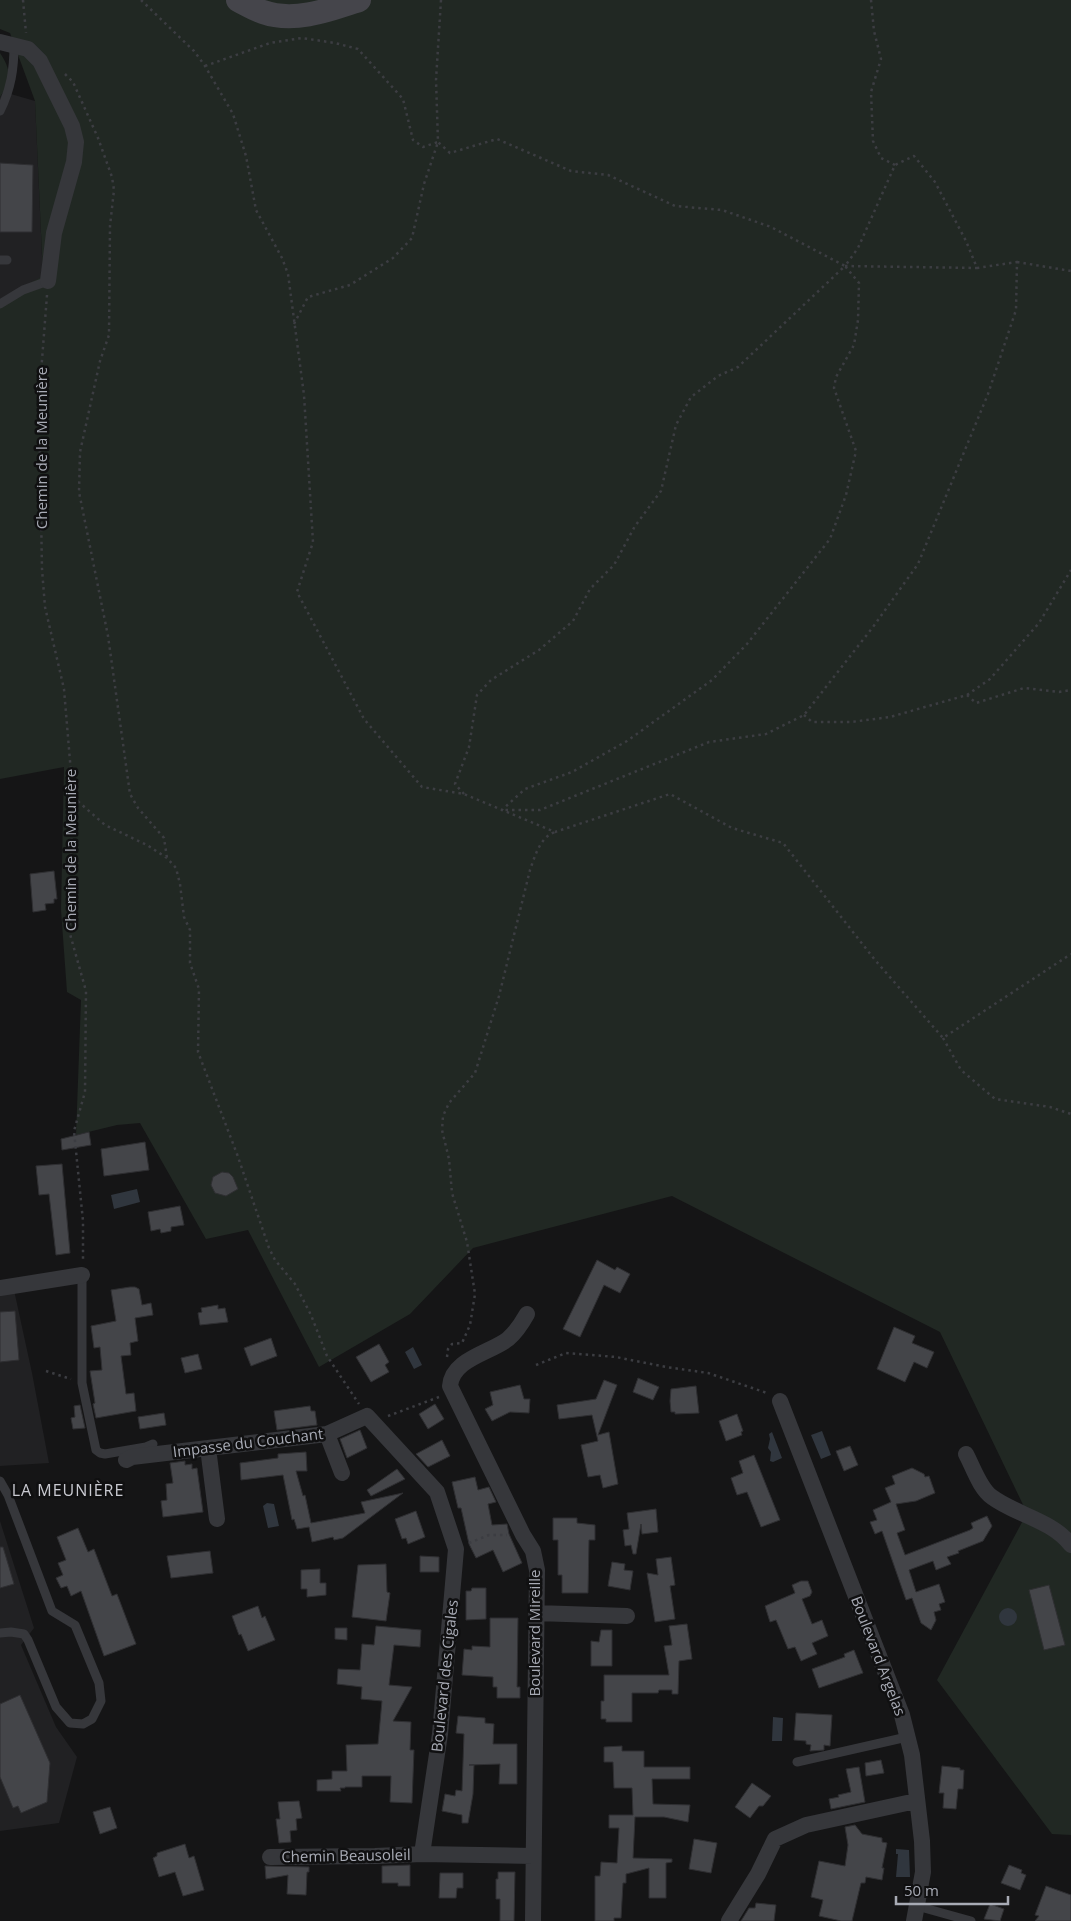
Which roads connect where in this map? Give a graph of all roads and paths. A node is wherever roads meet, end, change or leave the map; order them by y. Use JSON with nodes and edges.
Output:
{"nodes":[{"id":1,"x":23,"y":0,"type":"edge"},
{"id":2,"x":141,"y":0,"type":"edge"},
{"id":3,"x":238,"y":0,"type":"edge"},
{"id":4,"x":359,"y":0,"type":"edge"},
{"id":5,"x":441,"y":0,"type":"edge"},
{"id":6,"x":870,"y":0,"type":"edge"},
{"id":7,"x":21,"y":49,"type":"edge"},
{"id":8,"x":205,"y":66,"type":"junction"},
{"id":9,"x":0,"y":111,"type":"edge"},
{"id":10,"x":438,"y":142,"type":"junction"},
{"id":11,"x":895,"y":165,"type":"junction"},
{"id":12,"x":1016,"y":262,"type":"junction"},
{"id":13,"x":845,"y":266,"type":"junction"},
{"id":14,"x":977,"y":268,"type":"junction"},
{"id":15,"x":1071,"y":271,"type":"edge"},
{"id":16,"x":48,"y":281,"type":"junction"},
{"id":17,"x":0,"y":304,"type":"edge"},
{"id":18,"x":293,"y":325,"type":"junction"},
{"id":19,"x":1071,"y":570,"type":"edge"},
{"id":20,"x":1071,"y":690,"type":"edge"},
{"id":21,"x":967,"y":695,"type":"junction"},
{"id":22,"x":804,"y":715,"type":"junction"},
{"id":23,"x":464,"y":794,"type":"junction"},
{"id":24,"x":73,"y":797,"type":"junction"},
{"id":25,"x":501,"y":810,"type":"junction"},
{"id":26,"x":555,"y":832,"type":"junction"},
{"id":27,"x":167,"y":858,"type":"junction"},
{"id":28,"x":1071,"y":954,"type":"edge"},
{"id":29,"x":943,"y":1038,"type":"junction"},
{"id":30,"x":1071,"y":1114,"type":"edge"},
{"id":31,"x":82,"y":1275,"type":"junction"},
{"id":32,"x":0,"y":1288,"type":"edge"},
{"id":33,"x":528,"y":1314,"type":"dead end"},
{"id":34,"x":536,"y":1364,"type":"dead end"},
{"id":35,"x":46,"y":1371,"type":"dead end"},
{"id":36,"x":452,"y":1375,"type":"junction"},
{"id":37,"x":82,"y":1382,"type":"junction"},
{"id":38,"x":452,"y":1392,"type":"junction"},
{"id":39,"x":780,"y":1401,"type":"joint"},
{"id":40,"x":368,"y":1416,"type":"junction"},
{"id":41,"x":327,"y":1434,"type":"junction"},
{"id":42,"x":153,"y":1444,"type":"dead end"},
{"id":43,"x":208,"y":1448,"type":"junction"},
{"id":44,"x":966,"y":1454,"type":"dead end"},
{"id":45,"x":126,"y":1460,"type":"dead end"},
{"id":46,"x":342,"y":1473,"type":"dead end"},
{"id":47,"x":0,"y":1481,"type":"edge"},
{"id":48,"x":217,"y":1519,"type":"dead end"},
{"id":49,"x":524,"y":1535,"type":"junction"},
{"id":50,"x":1071,"y":1545,"type":"edge"},
{"id":51,"x":456,"y":1549,"type":"junction"},
{"id":52,"x":536,"y":1613,"type":"junction"},
{"id":53,"x":627,"y":1616,"type":"dead end"},
{"id":54,"x":0,"y":1633,"type":"edge"},
{"id":55,"x":907,"y":1737,"type":"junction"},
{"id":56,"x":797,"y":1762,"type":"dead end"},
{"id":57,"x":916,"y":1801,"type":"junction"},
{"id":58,"x":422,"y":1854,"type":"junction"},
{"id":59,"x":533,"y":1856,"type":"junction"},
{"id":60,"x":270,"y":1857,"type":"dead end"},
{"id":61,"x":916,"y":1913,"type":"edge"},
{"id":62,"x":533,"y":1921,"type":"edge"},
{"id":63,"x":728,"y":1921,"type":"edge"},
{"id":64,"x":971,"y":1921,"type":"edge"}],
"edges":[{"from":1,"to":7,"type":"path"},
{"from":2,"to":8,"type":"path"},
{"from":3,"to":4,"type":"main road"},
{"from":5,"to":10,"type":"path"},
{"from":6,"to":11,"type":"path"},
{"from":7,"to":9,"type":"lane"},
{"from":7,"to":16,"type":"street"},
{"from":7,"to":27,"type":"path"},
{"from":8,"to":10,"type":"path"},
{"from":8,"to":18,"type":"path"},
{"from":10,"to":13,"type":"path"},
{"from":10,"to":18,"type":"path"},
{"from":11,"to":13,"type":"path"},
{"from":11,"to":14,"type":"path"},
{"from":12,"to":14,"type":"path"},
{"from":12,"to":15,"type":"path"},
{"from":12,"to":22,"type":"path"},
{"from":13,"to":14,"type":"path"},
{"from":13,"to":23,"type":"path"},
{"from":13,"to":25,"type":"path"},
{"from":16,"to":17,"type":"lane"},
{"from":16,"to":24,"type":"path","name":"Chemin de la Meunière"},
{"from":18,"to":23,"type":"path"},
{"from":19,"to":21,"type":"path"},
{"from":20,"to":21,"type":"path"},
{"from":21,"to":22,"type":"path"},
{"from":22,"to":25,"type":"path"},
{"from":23,"to":25,"type":"path"},
{"from":24,"to":27,"type":"path"},
{"from":24,"to":31,"type":"path","name":"Chemin de la Meunière"},
{"from":25,"to":26,"type":"path"},
{"from":26,"to":29,"type":"path"},
{"from":26,"to":36,"type":"path"},
{"from":27,"to":40,"type":"path"},
{"from":28,"to":29,"type":"path"},
{"from":29,"to":30,"type":"path"},
{"from":31,"to":32,"type":"street"},
{"from":31,"to":37,"type":"lane"},
{"from":33,"to":36,"type":"street"},
{"from":34,"to":39,"type":"path"},
{"from":35,"to":37,"type":"path"},
{"from":36,"to":38,"type":"street","name":"Boulevard Mireille"},
{"from":37,"to":42,"type":"lane"},
{"from":38,"to":40,"type":"path"},
{"from":38,"to":49,"type":"street","name":"Boulevard Mireille"},
{"from":39,"to":55,"type":"street","name":"Boulevard Argelas"},
{"from":40,"to":41,"type":"street","name":"Impasse du Couchant"},
{"from":40,"to":51,"type":"street","name":"Boulevard des Cigales"},
{"from":41,"to":43,"type":"street","name":"Impasse du Couchant"},
{"from":41,"to":46,"type":"street"},
{"from":43,"to":45,"type":"street","name":"Impasse du Couchant"},
{"from":43,"to":48,"type":"street"},
{"from":44,"to":50,"type":"street"},
{"from":47,"to":54,"type":"lane"},
{"from":49,"to":51,"type":"path"},
{"from":49,"to":52,"type":"street","name":"Boulevard Mireille"},
{"from":51,"to":58,"type":"street","name":"Boulevard des Cigales"},
{"from":52,"to":53,"type":"street"},
{"from":52,"to":59,"type":"street","name":"Boulevard Mireille"},
{"from":55,"to":56,"type":"lane"},
{"from":55,"to":57,"type":"street","name":"Boulevard Argelas"},
{"from":57,"to":61,"type":"street","name":"Boulevard Argelas"},
{"from":57,"to":63,"type":"street"},
{"from":58,"to":59,"type":"street"},
{"from":58,"to":60,"type":"street","name":"Chemin Beausoleil"},
{"from":59,"to":62,"type":"street","name":"Boulevard Mireille"},
{"from":61,"to":64,"type":"lane"}]}
